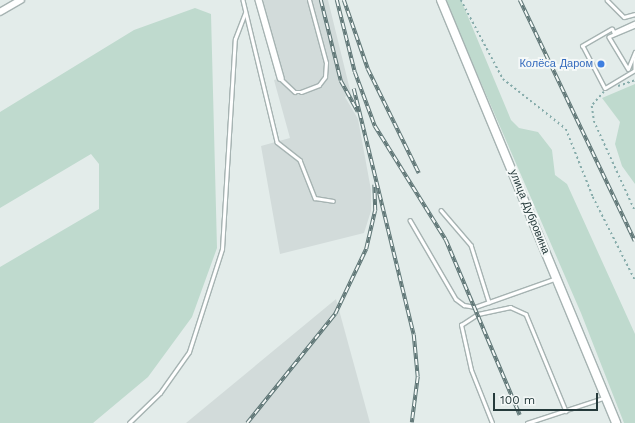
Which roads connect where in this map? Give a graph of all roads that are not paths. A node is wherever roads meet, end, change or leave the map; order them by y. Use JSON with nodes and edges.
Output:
{"nodes":[{"id":1,"x":21,"y":0,"type":"edge"},
{"id":2,"x":243,"y":0,"type":"edge"},
{"id":3,"x":259,"y":0,"type":"edge"},
{"id":4,"x":309,"y":0,"type":"edge"},
{"id":5,"x":441,"y":0,"type":"edge"},
{"id":6,"x":608,"y":0,"type":"edge"},
{"id":7,"x":0,"y":12,"type":"edge"},
{"id":8,"x":246,"y":13,"type":"junction"},
{"id":9,"x":635,"y":14,"type":"edge"},
{"id":10,"x":635,"y":25,"type":"edge"},
{"id":11,"x":635,"y":52,"type":"edge"},
{"id":12,"x":635,"y":60,"type":"edge"},
{"id":13,"x":635,"y":70,"type":"edge"},
{"id":14,"x":281,"y":78,"type":"joint"},
{"id":15,"x":333,"y":201,"type":"dead end"},
{"id":16,"x":441,"y":210,"type":"dead end"},
{"id":17,"x":410,"y":220,"type":"dead end"},
{"id":18,"x":556,"y":279,"type":"junction"},
{"id":19,"x":489,"y":302,"type":"junction"},
{"id":20,"x":606,"y":398,"type":"junction"},
{"id":21,"x":566,"y":411,"type":"junction"},
{"id":22,"x":130,"y":423,"type":"edge"},
{"id":23,"x":492,"y":423,"type":"edge"},
{"id":24,"x":527,"y":423,"type":"edge"},
{"id":25,"x":616,"y":423,"type":"edge"}],
"edges":[{"from":1,"to":7,"type":"street"},
{"from":2,"to":8,"type":"lane"},
{"from":3,"to":14,"type":"street"},
{"from":4,"to":14,"type":"lane"},
{"from":5,"to":18,"type":"main road","name":"улица Дубровина"},
{"from":6,"to":9,"type":"lane"},
{"from":8,"to":15,"type":"lane"},
{"from":8,"to":22,"type":"lane"},
{"from":10,"to":11,"type":"lane"},
{"from":10,"to":13,"type":"lane"},
{"from":12,"to":13,"type":"lane"},
{"from":16,"to":19,"type":"lane"},
{"from":17,"to":19,"type":"lane"},
{"from":18,"to":19,"type":"lane"},
{"from":18,"to":20,"type":"main road","name":"улица Дубровина"},
{"from":20,"to":21,"type":"lane"},
{"from":20,"to":25,"type":"main road","name":"улица Дубровина"},
{"from":21,"to":23,"type":"lane"},
{"from":21,"to":24,"type":"lane"}]}
